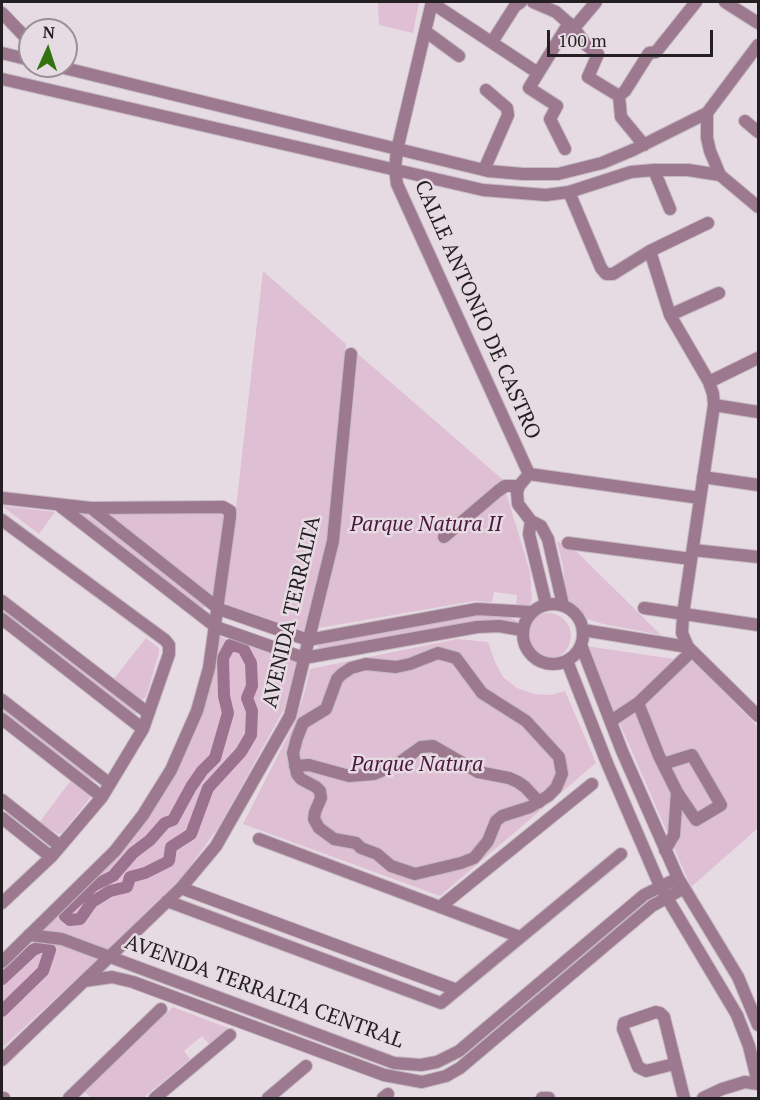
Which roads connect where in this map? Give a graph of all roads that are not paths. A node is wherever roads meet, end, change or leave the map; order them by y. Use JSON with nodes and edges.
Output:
{"nodes":[{"id":1,"x":432,"y":2,"type":"edge"},
{"id":2,"x":521,"y":2,"type":"edge"},
{"id":3,"x":533,"y":2,"type":"edge"},
{"id":4,"x":596,"y":2,"type":"edge"},
{"id":5,"x":696,"y":2,"type":"edge"},
{"id":6,"x":725,"y":2,"type":"edge"},
{"id":7,"x":2,"y":13,"type":"edge"},
{"id":8,"x":759,"y":23,"type":"edge"},
{"id":9,"x":572,"y":26,"type":"junction"},
{"id":10,"x":18,"y":30,"type":"edge"},
{"id":11,"x":425,"y":32,"type":"junction"},
{"id":12,"x":490,"y":40,"type":"junction"},
{"id":13,"x":759,"y":45,"type":"edge"},
{"id":14,"x":2,"y":53,"type":"edge"},
{"id":15,"x":459,"y":56,"type":"dead end"},
{"id":16,"x":18,"y":57,"type":"edge"},
{"id":17,"x":78,"y":71,"type":"edge"},
{"id":18,"x":538,"y":73,"type":"junction"},
{"id":19,"x":2,"y":79,"type":"edge"},
{"id":20,"x":486,"y":90,"type":"dead end"},
{"id":21,"x":619,"y":96,"type":"junction"},
{"id":22,"x":707,"y":113,"type":"junction"},
{"id":23,"x":745,"y":121,"type":"dead end"},
{"id":24,"x":759,"y":132,"type":"edge"},
{"id":25,"x":644,"y":145,"type":"junction"},
{"id":26,"x":397,"y":150,"type":"junction"},
{"id":27,"x":395,"y":169,"type":"junction"},
{"id":28,"x":484,"y":170,"type":"junction"},
{"id":29,"x":576,"y":170,"type":"junction"},
{"id":30,"x":654,"y":170,"type":"junction"},
{"id":31,"x":720,"y":175,"type":"junction"},
{"id":32,"x":569,"y":192,"type":"junction"},
{"id":33,"x":759,"y":207,"type":"edge"},
{"id":34,"x":670,"y":209,"type":"dead end"},
{"id":35,"x":708,"y":223,"type":"dead end"},
{"id":36,"x":650,"y":251,"type":"junction"},
{"id":37,"x":719,"y":293,"type":"dead end"},
{"id":38,"x":670,"y":315,"type":"junction"},
{"id":39,"x":351,"y":354,"type":"dead end"},
{"id":40,"x":759,"y":358,"type":"edge"},
{"id":41,"x":709,"y":382,"type":"junction"},
{"id":42,"x":714,"y":405,"type":"junction"},
{"id":43,"x":759,"y":412,"type":"edge"},
{"id":44,"x":529,"y":474,"type":"junction"},
{"id":45,"x":703,"y":477,"type":"junction"},
{"id":46,"x":759,"y":485,"type":"edge"},
{"id":47,"x":519,"y":486,"type":"junction"},
{"id":48,"x":2,"y":498,"type":"edge"},
{"id":49,"x":700,"y":498,"type":"junction"},
{"id":50,"x":59,"y":505,"type":"junction"},
{"id":51,"x":91,"y":508,"type":"junction"},
{"id":52,"x":2,"y":520,"type":"edge"},
{"id":53,"x":531,"y":520,"type":"junction"},
{"id":54,"x":444,"y":537,"type":"dead end"},
{"id":55,"x":568,"y":543,"type":"dead end"},
{"id":56,"x":692,"y":554,"type":"junction"},
{"id":57,"x":759,"y":557,"type":"edge"},
{"id":58,"x":2,"y":601,"type":"edge"},
{"id":59,"x":546,"y":604,"type":"junction"},
{"id":60,"x":563,"y":605,"type":"junction"},
{"id":61,"x":644,"y":608,"type":"dead end"},
{"id":62,"x":219,"y":609,"type":"junction"},
{"id":63,"x":531,"y":612,"type":"junction"},
{"id":64,"x":683,"y":614,"type":"junction"},
{"id":65,"x":2,"y":619,"type":"edge"},
{"id":66,"x":759,"y":625,"type":"edge"},
{"id":67,"x":216,"y":627,"type":"junction"},
{"id":68,"x":522,"y":630,"type":"junction"},
{"id":69,"x":583,"y":630,"type":"junction"},
{"id":70,"x":308,"y":640,"type":"junction"},
{"id":71,"x":581,"y":645,"type":"junction"},
{"id":72,"x":690,"y":649,"type":"junction"},
{"id":73,"x":304,"y":658,"type":"junction"},
{"id":74,"x":567,"y":661,"type":"junction"},
{"id":75,"x":2,"y":700,"type":"edge"},
{"id":76,"x":638,"y":703,"type":"junction"},
{"id":77,"x":148,"y":713,"type":"junction"},
{"id":78,"x":759,"y":716,"type":"edge"},
{"id":79,"x":2,"y":719,"type":"edge"},
{"id":80,"x":610,"y":721,"type":"junction"},
{"id":81,"x":143,"y":729,"type":"junction"},
{"id":82,"x":622,"y":751,"type":"junction"},
{"id":83,"x":607,"y":763,"type":"junction"},
{"id":84,"x":663,"y":764,"type":"junction"},
{"id":85,"x":295,"y":766,"type":"junction"},
{"id":86,"x":110,"y":784,"type":"junction"},
{"id":87,"x":592,"y":784,"type":"dead end"},
{"id":88,"x":677,"y":792,"type":"junction"},
{"id":89,"x":102,"y":797,"type":"junction"},
{"id":90,"x":2,"y":800,"type":"edge"},
{"id":91,"x":539,"y":802,"type":"junction"},
{"id":92,"x":2,"y":818,"type":"edge"},
{"id":93,"x":259,"y":839,"type":"dead end"},
{"id":94,"x":60,"y":846,"type":"junction"},
{"id":95,"x":665,"y":850,"type":"junction"},
{"id":96,"x":621,"y":854,"type":"dead end"},
{"id":97,"x":51,"y":856,"type":"junction"},
{"id":98,"x":681,"y":883,"type":"junction"},
{"id":99,"x":181,"y":888,"type":"junction"},
{"id":100,"x":664,"y":892,"type":"junction"},
{"id":101,"x":2,"y":901,"type":"edge"},
{"id":102,"x":168,"y":901,"type":"junction"},
{"id":103,"x":440,"y":907,"type":"junction"},
{"id":104,"x":29,"y":935,"type":"junction"},
{"id":105,"x":520,"y":937,"type":"junction"},
{"id":106,"x":109,"y":956,"type":"junction"},
{"id":107,"x":2,"y":962,"type":"edge"},
{"id":108,"x":83,"y":981,"type":"junction"},
{"id":109,"x":457,"y":990,"type":"junction"},
{"id":110,"x":161,"y":1009,"type":"dead end"},
{"id":111,"x":509,"y":1010,"type":"junction"},
{"id":112,"x":519,"y":1020,"type":"junction"},
{"id":113,"x":759,"y":1025,"type":"edge"},
{"id":114,"x":230,"y":1035,"type":"dead end"},
{"id":115,"x":2,"y":1060,"type":"edge"},
{"id":116,"x":675,"y":1064,"type":"junction"},
{"id":117,"x":306,"y":1066,"type":"dead end"},
{"id":118,"x":757,"y":1068,"type":"edge"},
{"id":119,"x":745,"y":1082,"type":"junction"},
{"id":120,"x":759,"y":1083,"type":"edge"},
{"id":121,"x":69,"y":1098,"type":"edge"},
{"id":122,"x":155,"y":1098,"type":"edge"},
{"id":123,"x":268,"y":1098,"type":"edge"},
{"id":124,"x":542,"y":1098,"type":"edge"},
{"id":125,"x":549,"y":1098,"type":"edge"},
{"id":126,"x":684,"y":1098,"type":"edge"},
{"id":127,"x":703,"y":1098,"type":"edge"}],
"edges":[{"from":1,"to":11,"type":"street","name":"CALLE ANTONIO DE CASTRO"},
{"from":1,"to":12,"type":"street"},
{"from":2,"to":12,"type":"street"},
{"from":3,"to":9,"type":"street"},
{"from":4,"to":9,"type":"street"},
{"from":5,"to":21,"type":"street"},
{"from":6,"to":8,"type":"street"},
{"from":7,"to":10,"type":"street"},
{"from":9,"to":18,"type":"street"},
{"from":9,"to":21,"type":"street"},
{"from":11,"to":15,"type":"street"},
{"from":11,"to":26,"type":"street","name":"CALLE ANTONIO DE CASTRO"},
{"from":12,"to":18,"type":"street"},
{"from":13,"to":22,"type":"street"},
{"from":14,"to":16,"type":"street"},
{"from":17,"to":26,"type":"street"},
{"from":18,"to":29,"type":"street"},
{"from":19,"to":27,"type":"street"},
{"from":20,"to":28,"type":"street"},
{"from":21,"to":25,"type":"street"},
{"from":22,"to":25,"type":"street"},
{"from":22,"to":31,"type":"street"},
{"from":23,"to":24,"type":"street"},
{"from":25,"to":29,"type":"street"},
{"from":26,"to":27,"type":"street","name":"CALLE ANTONIO DE CASTRO"},
{"from":26,"to":28,"type":"street"},
{"from":27,"to":32,"type":"street"},
{"from":27,"to":44,"type":"street","name":"CALLE ANTONIO DE CASTRO"},
{"from":28,"to":29,"type":"street"},
{"from":30,"to":31,"type":"street"},
{"from":30,"to":32,"type":"street"},
{"from":30,"to":34,"type":"street"},
{"from":31,"to":33,"type":"street"},
{"from":32,"to":36,"type":"street"},
{"from":35,"to":36,"type":"street"},
{"from":36,"to":38,"type":"street"},
{"from":37,"to":38,"type":"street"},
{"from":38,"to":41,"type":"street"},
{"from":39,"to":70,"type":"street","name":"AVENIDA TERRALTA"},
{"from":40,"to":41,"type":"street"},
{"from":41,"to":42,"type":"street"},
{"from":42,"to":43,"type":"street"},
{"from":42,"to":45,"type":"street"},
{"from":44,"to":47,"type":"street","name":"CALLE ANTONIO DE CASTRO"},
{"from":44,"to":49,"type":"street"},
{"from":45,"to":46,"type":"street"},
{"from":45,"to":49,"type":"street"},
{"from":47,"to":53,"type":"street"},
{"from":47,"to":54,"type":"street"},
{"from":48,"to":50,"type":"street"},
{"from":49,"to":56,"type":"street"},
{"from":50,"to":51,"type":"street"},
{"from":50,"to":67,"type":"street"},
{"from":51,"to":62,"type":"street"},
{"from":51,"to":62,"type":"street"},
{"from":52,"to":77,"type":"street"},
{"from":53,"to":59,"type":"street"},
{"from":53,"to":60,"type":"street"},
{"from":55,"to":56,"type":"street"},
{"from":56,"to":57,"type":"street"},
{"from":56,"to":64,"type":"street"},
{"from":58,"to":77,"type":"street"},
{"from":59,"to":60,"type":"street"},
{"from":59,"to":63,"type":"street"},
{"from":60,"to":69,"type":"street"},
{"from":61,"to":64,"type":"street"},
{"from":62,"to":67,"type":"street"},
{"from":62,"to":70,"type":"street"},
{"from":63,"to":68,"type":"street"},
{"from":63,"to":70,"type":"street"},
{"from":64,"to":66,"type":"street"},
{"from":64,"to":72,"type":"street"},
{"from":65,"to":81,"type":"street"},
{"from":67,"to":73,"type":"street"},
{"from":67,"to":104,"type":"street"},
{"from":68,"to":73,"type":"street"},
{"from":68,"to":74,"type":"street"},
{"from":69,"to":71,"type":"street"},
{"from":69,"to":72,"type":"street"},
{"from":70,"to":73,"type":"street","name":"AVENIDA TERRALTA"},
{"from":71,"to":74,"type":"street"},
{"from":71,"to":80,"type":"street"},
{"from":72,"to":76,"type":"street"},
{"from":72,"to":78,"type":"street"},
{"from":73,"to":99,"type":"street","name":"AVENIDA TERRALTA"},
{"from":74,"to":83,"type":"street"},
{"from":75,"to":86,"type":"street"},
{"from":76,"to":80,"type":"street"},
{"from":76,"to":84,"type":"street"},
{"from":77,"to":81,"type":"street"},
{"from":79,"to":89,"type":"street"},
{"from":80,"to":82,"type":"street"},
{"from":81,"to":86,"type":"street"},
{"from":82,"to":83,"type":"street"},
{"from":82,"to":95,"type":"street"},
{"from":83,"to":100,"type":"street"},
{"from":84,"to":88,"type":"street"},
{"from":84,"to":88,"type":"street"},
{"from":85,"to":91,"type":"street"},
{"from":85,"to":91,"type":"street"},
{"from":85,"to":91,"type":"street"},
{"from":86,"to":89,"type":"street"},
{"from":87,"to":103,"type":"street"},
{"from":88,"to":95,"type":"street"},
{"from":89,"to":94,"type":"street"},
{"from":90,"to":94,"type":"street"},
{"from":92,"to":97,"type":"street"},
{"from":93,"to":103,"type":"street"},
{"from":94,"to":97,"type":"street"},
{"from":95,"to":98,"type":"street"},
{"from":96,"to":105,"type":"street"},
{"from":97,"to":101,"type":"street"},
{"from":98,"to":100,"type":"street","name":"AVENIDA TERRALTA CENTRAL"},
{"from":98,"to":113,"type":"street"},
{"from":99,"to":102,"type":"street","name":"AVENIDA TERRALTA"},
{"from":99,"to":109,"type":"street"},
{"from":100,"to":111,"type":"street","name":"AVENIDA TERRALTA CENTRAL"},
{"from":100,"to":112,"type":"street","name":"AVENIDA TERRALTA CENTRAL"},
{"from":100,"to":118,"type":"street"},
{"from":102,"to":106,"type":"street","name":"AVENIDA TERRALTA"},
{"from":102,"to":109,"type":"street"},
{"from":103,"to":105,"type":"street"},
{"from":104,"to":106,"type":"street","name":"AVENIDA TERRALTA CENTRAL"},
{"from":104,"to":107,"type":"street"},
{"from":105,"to":109,"type":"street"},
{"from":106,"to":108,"type":"street","name":"AVENIDA TERRALTA"},
{"from":106,"to":111,"type":"street","name":"AVENIDA TERRALTA CENTRAL"},
{"from":108,"to":112,"type":"street","name":"AVENIDA TERRALTA CENTRAL"},
{"from":108,"to":115,"type":"street","name":"AVENIDA TERRALTA"},
{"from":110,"to":121,"type":"street"},
{"from":111,"to":112,"type":"street"},
{"from":114,"to":122,"type":"street"},
{"from":116,"to":116,"type":"street"},
{"from":116,"to":126,"type":"street"},
{"from":117,"to":123,"type":"street"},
{"from":118,"to":119,"type":"street"},
{"from":118,"to":120,"type":"street"},
{"from":119,"to":120,"type":"street"},
{"from":119,"to":127,"type":"street"},
{"from":124,"to":125,"type":"street"}]}
